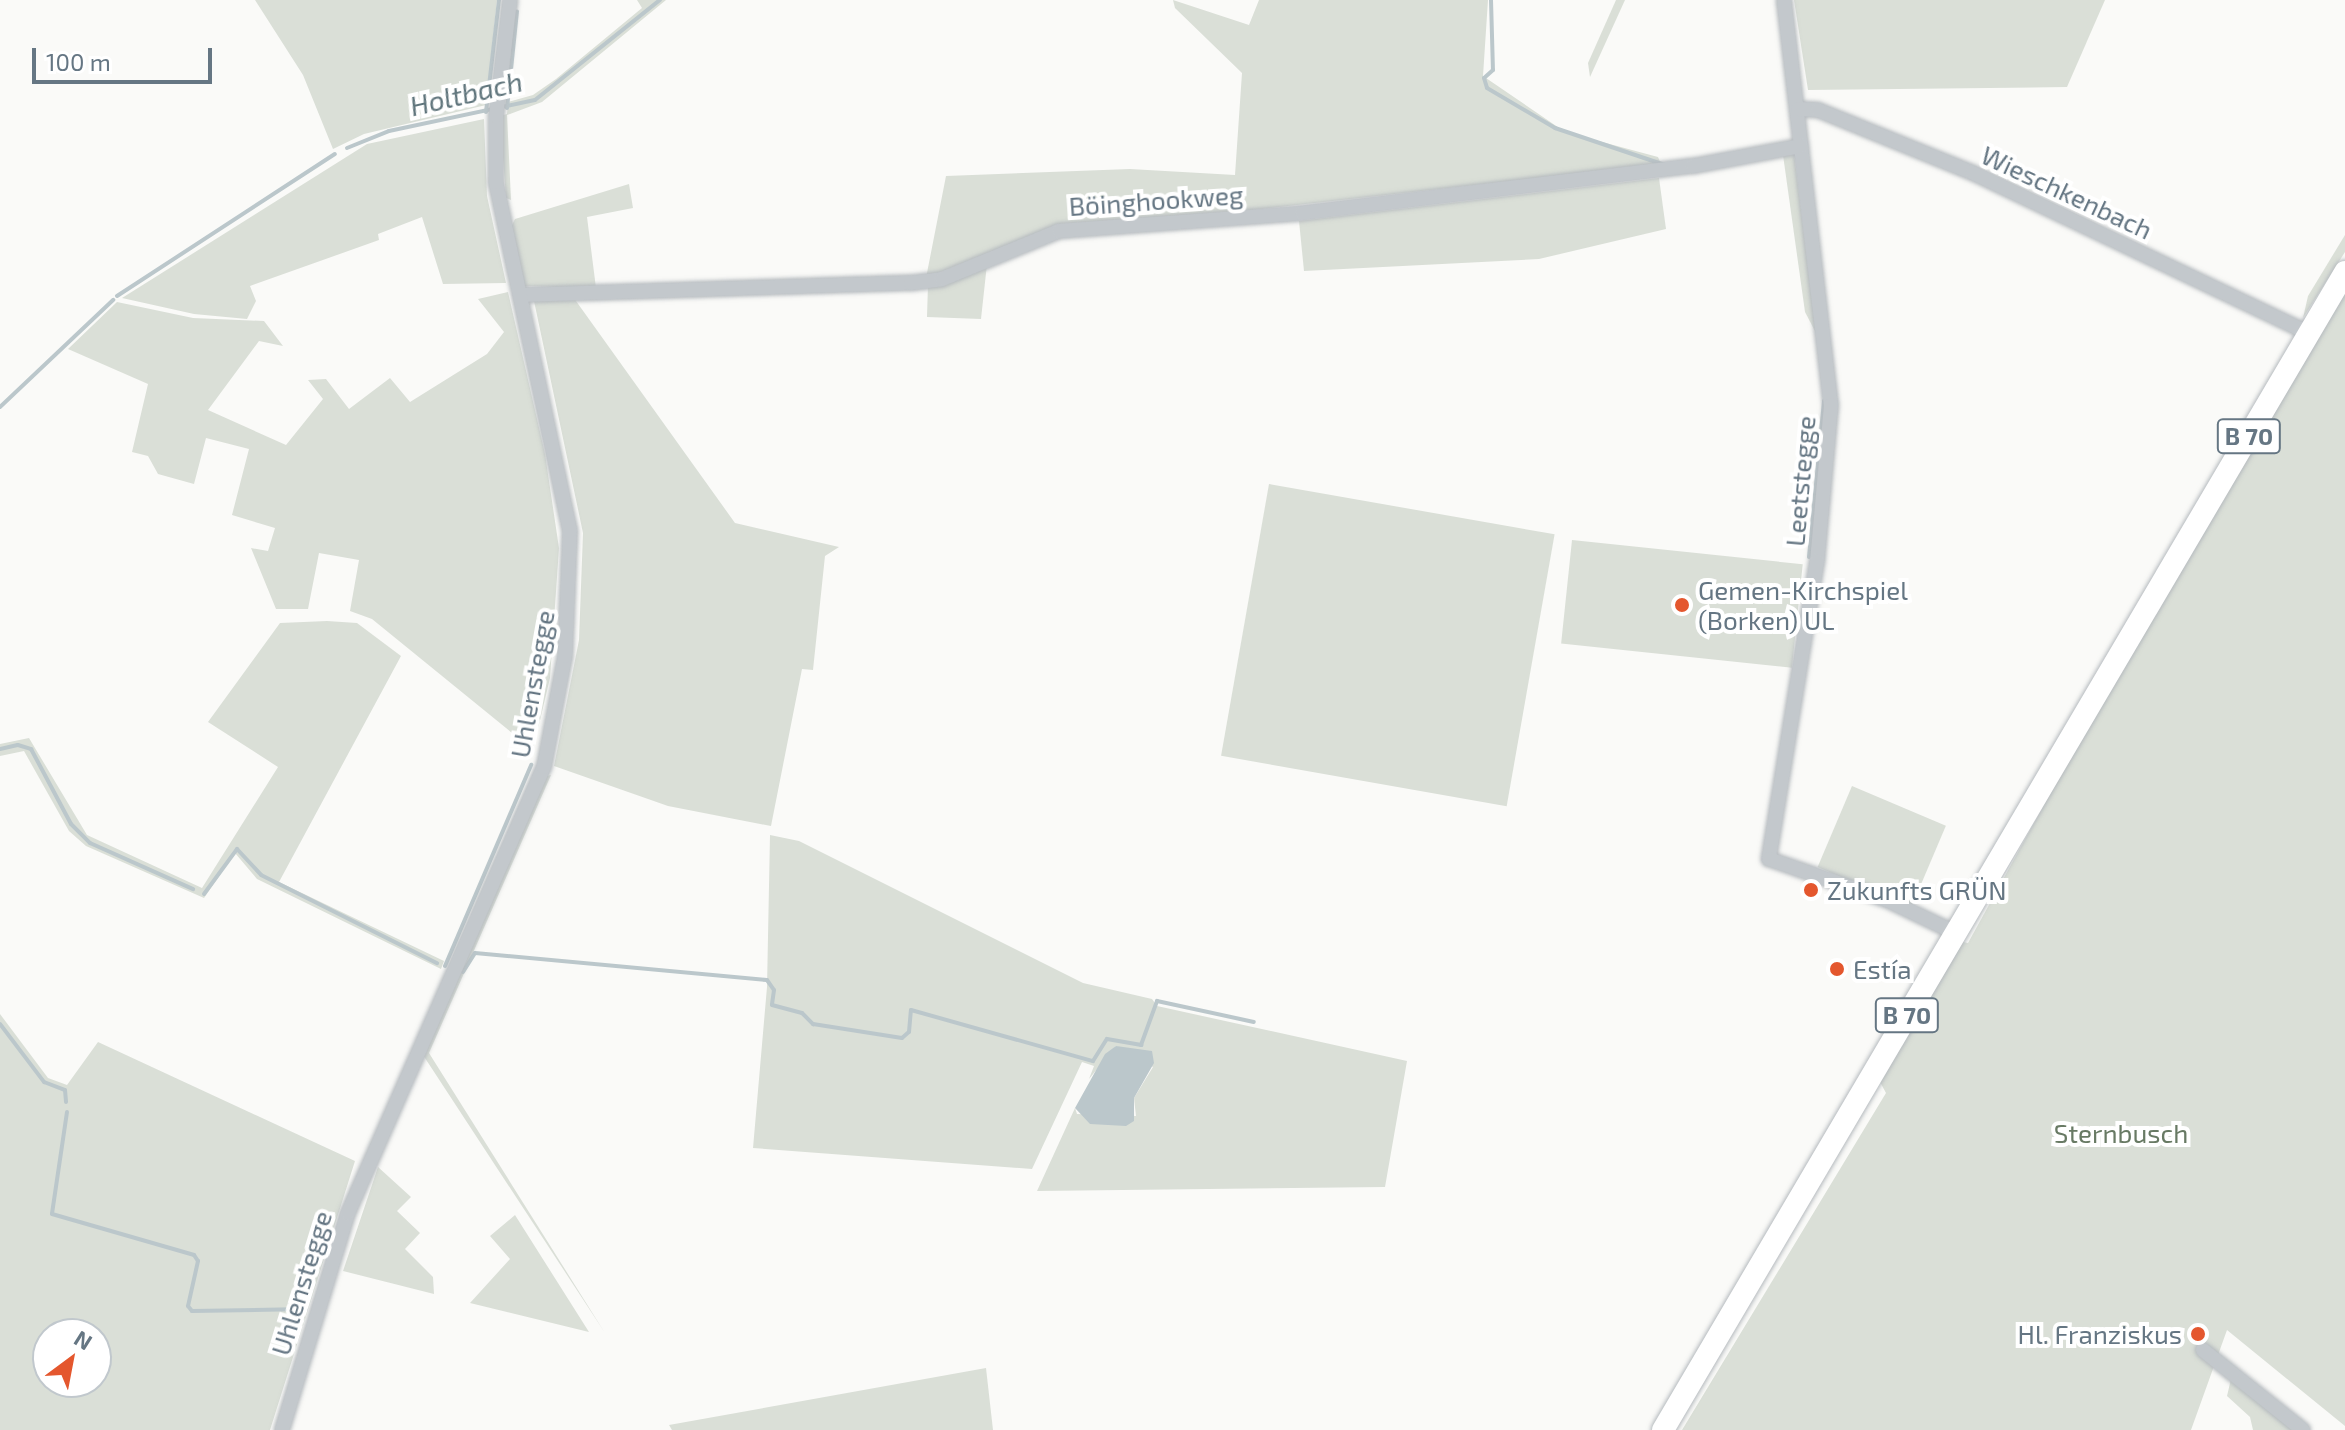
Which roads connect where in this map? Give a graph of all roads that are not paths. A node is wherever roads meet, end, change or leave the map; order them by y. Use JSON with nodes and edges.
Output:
{"nodes":[{"id":1,"x":510,"y":0,"type":"edge"},
{"id":2,"x":1784,"y":0,"type":"edge"},
{"id":3,"x":1798,"y":109,"type":"junction"},
{"id":4,"x":1801,"y":146,"type":"junction"},
{"id":5,"x":2345,"y":272,"type":"edge"},
{"id":6,"x":520,"y":295,"type":"junction"},
{"id":7,"x":2309,"y":333,"type":"junction"},
{"id":8,"x":1956,"y":933,"type":"junction"},
{"id":9,"x":2203,"y":1350,"type":"dead end"},
{"id":10,"x":282,"y":1430,"type":"edge"},
{"id":11,"x":1663,"y":1430,"type":"edge"},
{"id":12,"x":2303,"y":1430,"type":"edge"}],
"edges":[{"from":1,"to":6,"type":"street","name":"Uhlenstegge"},
{"from":2,"to":3,"type":"street","name":"Leetstegge"},
{"from":3,"to":4,"type":"street","name":"Leetstegge"},
{"from":3,"to":7,"type":"street","name":"Wieschkenbach"},
{"from":4,"to":6,"type":"street","name":"Böinghookweg"},
{"from":4,"to":8,"type":"street","name":"Leetstegge"},
{"from":5,"to":7,"type":"main road","number":"B 70"},
{"from":6,"to":10,"type":"street","name":"Uhlenstegge"},
{"from":7,"to":8,"type":"main road","number":"B 70"},
{"from":8,"to":11,"type":"main road","number":"B 70"},
{"from":9,"to":12,"type":"street"}]}
